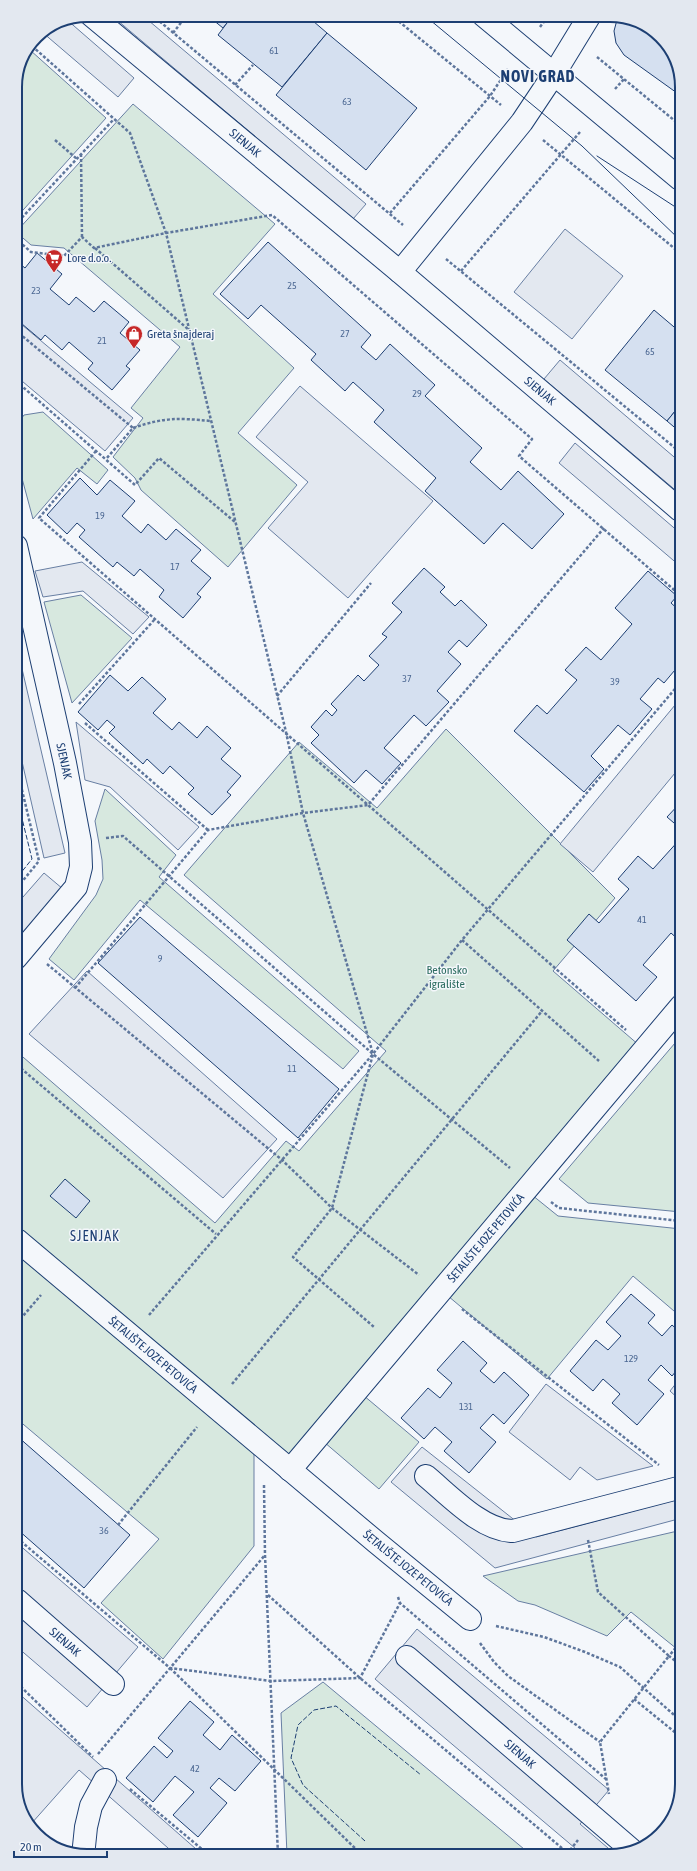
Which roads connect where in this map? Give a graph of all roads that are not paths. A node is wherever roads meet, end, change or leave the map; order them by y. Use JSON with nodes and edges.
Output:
{"nodes":[{"id":1,"x":99,"y":22,"type":"edge"},
{"id":2,"x":491,"y":22,"type":"edge"},
{"id":3,"x":585,"y":22,"type":"edge"},
{"id":4,"x":554,"y":74,"type":"junction"},
{"id":5,"x":675,"y":175,"type":"edge"},
{"id":6,"x":400,"y":272,"type":"junction"},
{"id":7,"x":675,"y":506,"type":"edge"},
{"id":8,"x":22,"y":573,"type":"edge"},
{"id":9,"x":22,"y":952,"type":"edge"},
{"id":10,"x":675,"y":1013,"type":"edge"},
{"id":11,"x":22,"y":1244,"type":"edge"},
{"id":12,"x":290,"y":1470,"type":"junction"},
{"id":13,"x":426,"y":1476,"type":"dead end"},
{"id":14,"x":675,"y":1489,"type":"edge"},
{"id":15,"x":22,"y":1604,"type":"edge"},
{"id":16,"x":470,"y":1619,"type":"road end"},
{"id":17,"x":408,"y":1657,"type":"dead end"},
{"id":18,"x":113,"y":1684,"type":"dead end"},
{"id":19,"x":114,"y":1782,"type":"road end"},
{"id":20,"x":628,"y":1847,"type":"edge"},
{"id":21,"x":84,"y":1849,"type":"edge"}],
"edges":[{"from":1,"to":6,"type":"street","name":"SJENJAK"},
{"from":2,"to":4,"type":"street"},
{"from":3,"to":4,"type":"street"},
{"from":4,"to":5,"type":"street"},
{"from":4,"to":6,"type":"street"},
{"from":6,"to":7,"type":"street","name":"SJENJAK"},
{"from":8,"to":9,"type":"street","name":"SJENJAK"},
{"from":10,"to":12,"type":"street","name":"ŠETALIŠTE JOZE PETOVIĆA"},
{"from":11,"to":12,"type":"street","name":"ŠETALIŠTE JOZE PETOVIĆA"},
{"from":12,"to":16,"type":"street","name":"ŠETALIŠTE JOZE PETOVIĆA"},
{"from":13,"to":14,"type":"street"},
{"from":15,"to":18,"type":"street","name":"SJENJAK"},
{"from":17,"to":20,"type":"street","name":"SJENJAK"},
{"from":19,"to":21,"type":"street"}]}
